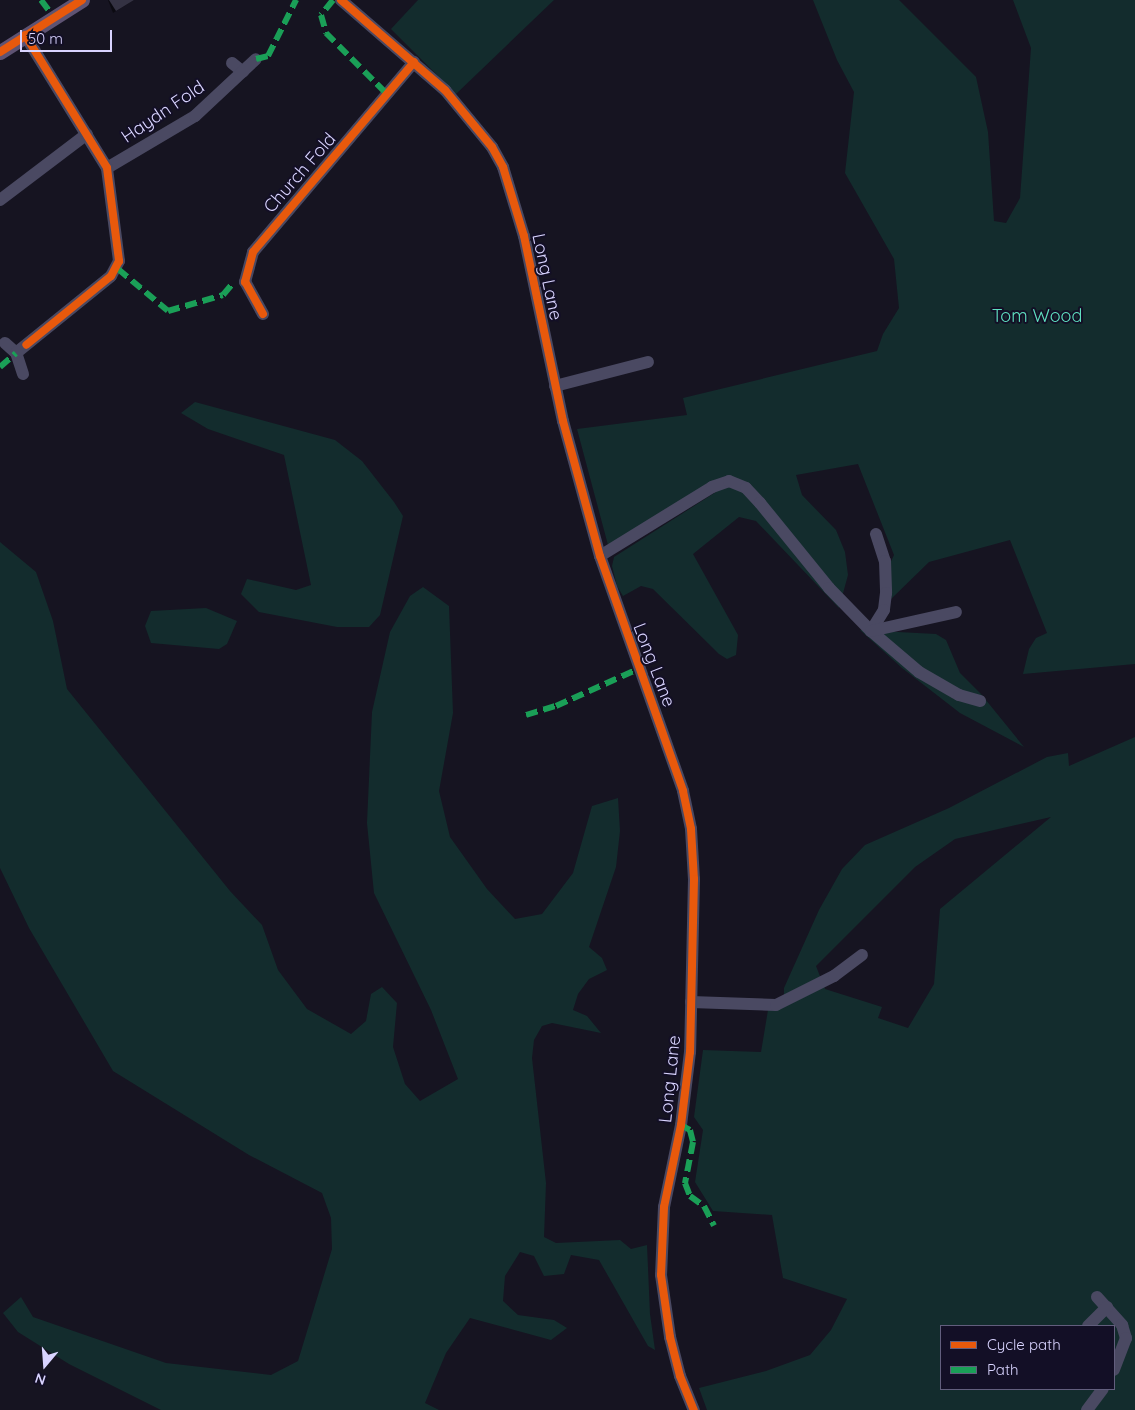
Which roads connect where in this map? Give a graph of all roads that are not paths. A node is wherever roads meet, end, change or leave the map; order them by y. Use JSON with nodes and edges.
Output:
{"nodes":[{"id":1,"x":82,"y":0,"type":"edge"},
{"id":2,"x":341,"y":0,"type":"edge"},
{"id":3,"x":25,"y":35,"type":"junction"},
{"id":4,"x":0,"y":52,"type":"edge"},
{"id":5,"x":256,"y":59,"type":"dead end"},
{"id":6,"x":414,"y":62,"type":"junction"},
{"id":7,"x":232,"y":63,"type":"dead end"},
{"id":8,"x":243,"y":72,"type":"junction"},
{"id":9,"x":87,"y":134,"type":"junction"},
{"id":10,"x":107,"y":168,"type":"junction"},
{"id":11,"x":0,"y":200,"type":"edge"},
{"id":12,"x":263,"y":314,"type":"dead end"},
{"id":13,"x":5,"y":343,"type":"dead end"},
{"id":14,"x":16,"y":354,"type":"junction"},
{"id":15,"x":648,"y":362,"type":"dead end"},
{"id":16,"x":23,"y":374,"type":"dead end"},
{"id":17,"x":555,"y":386,"type":"junction"},
{"id":18,"x":876,"y":534,"type":"dead end"},
{"id":19,"x":600,"y":556,"type":"junction"},
{"id":20,"x":956,"y":612,"type":"dead end"},
{"id":21,"x":871,"y":631,"type":"junction"},
{"id":22,"x":980,"y":701,"type":"dead end"},
{"id":23,"x":862,"y":955,"type":"dead end"},
{"id":24,"x":691,"y":1002,"type":"junction"},
{"id":25,"x":1098,"y":1297,"type":"dead end"},
{"id":26,"x":1107,"y":1308,"type":"junction"},
{"id":27,"x":1089,"y":1325,"type":"edge"},
{"id":28,"x":1115,"y":1367,"type":"edge"},
{"id":29,"x":1102,"y":1390,"type":"edge"},
{"id":30,"x":694,"y":1410,"type":"edge"},
{"id":31,"x":1087,"y":1410,"type":"edge"}],
"edges":[{"from":1,"to":3,"type":"main road"},
{"from":2,"to":6,"type":"street","name":"Long Lane"},
{"from":3,"to":4,"type":"main road"},
{"from":3,"to":9,"type":"street"},
{"from":5,"to":8,"type":"street","name":"Haydn Fold"},
{"from":6,"to":12,"type":"street","name":"Church Fold"},
{"from":6,"to":17,"type":"street","name":"Long Lane"},
{"from":7,"to":8,"type":"street"},
{"from":8,"to":10,"type":"street","name":"Haydn Fold"},
{"from":9,"to":10,"type":"street"},
{"from":9,"to":11,"type":"street"},
{"from":10,"to":14,"type":"street"},
{"from":13,"to":14,"type":"street"},
{"from":14,"to":16,"type":"street"},
{"from":15,"to":17,"type":"street"},
{"from":17,"to":19,"type":"street","name":"Long Lane"},
{"from":18,"to":21,"type":"street"},
{"from":19,"to":21,"type":"street"},
{"from":19,"to":24,"type":"street","name":"Long Lane"},
{"from":20,"to":21,"type":"street"},
{"from":21,"to":22,"type":"street"},
{"from":23,"to":24,"type":"street"},
{"from":24,"to":30,"type":"street","name":"Long Lane"},
{"from":25,"to":26,"type":"street"},
{"from":26,"to":27,"type":"street"},
{"from":26,"to":28,"type":"street"},
{"from":29,"to":31,"type":"street"}]}
